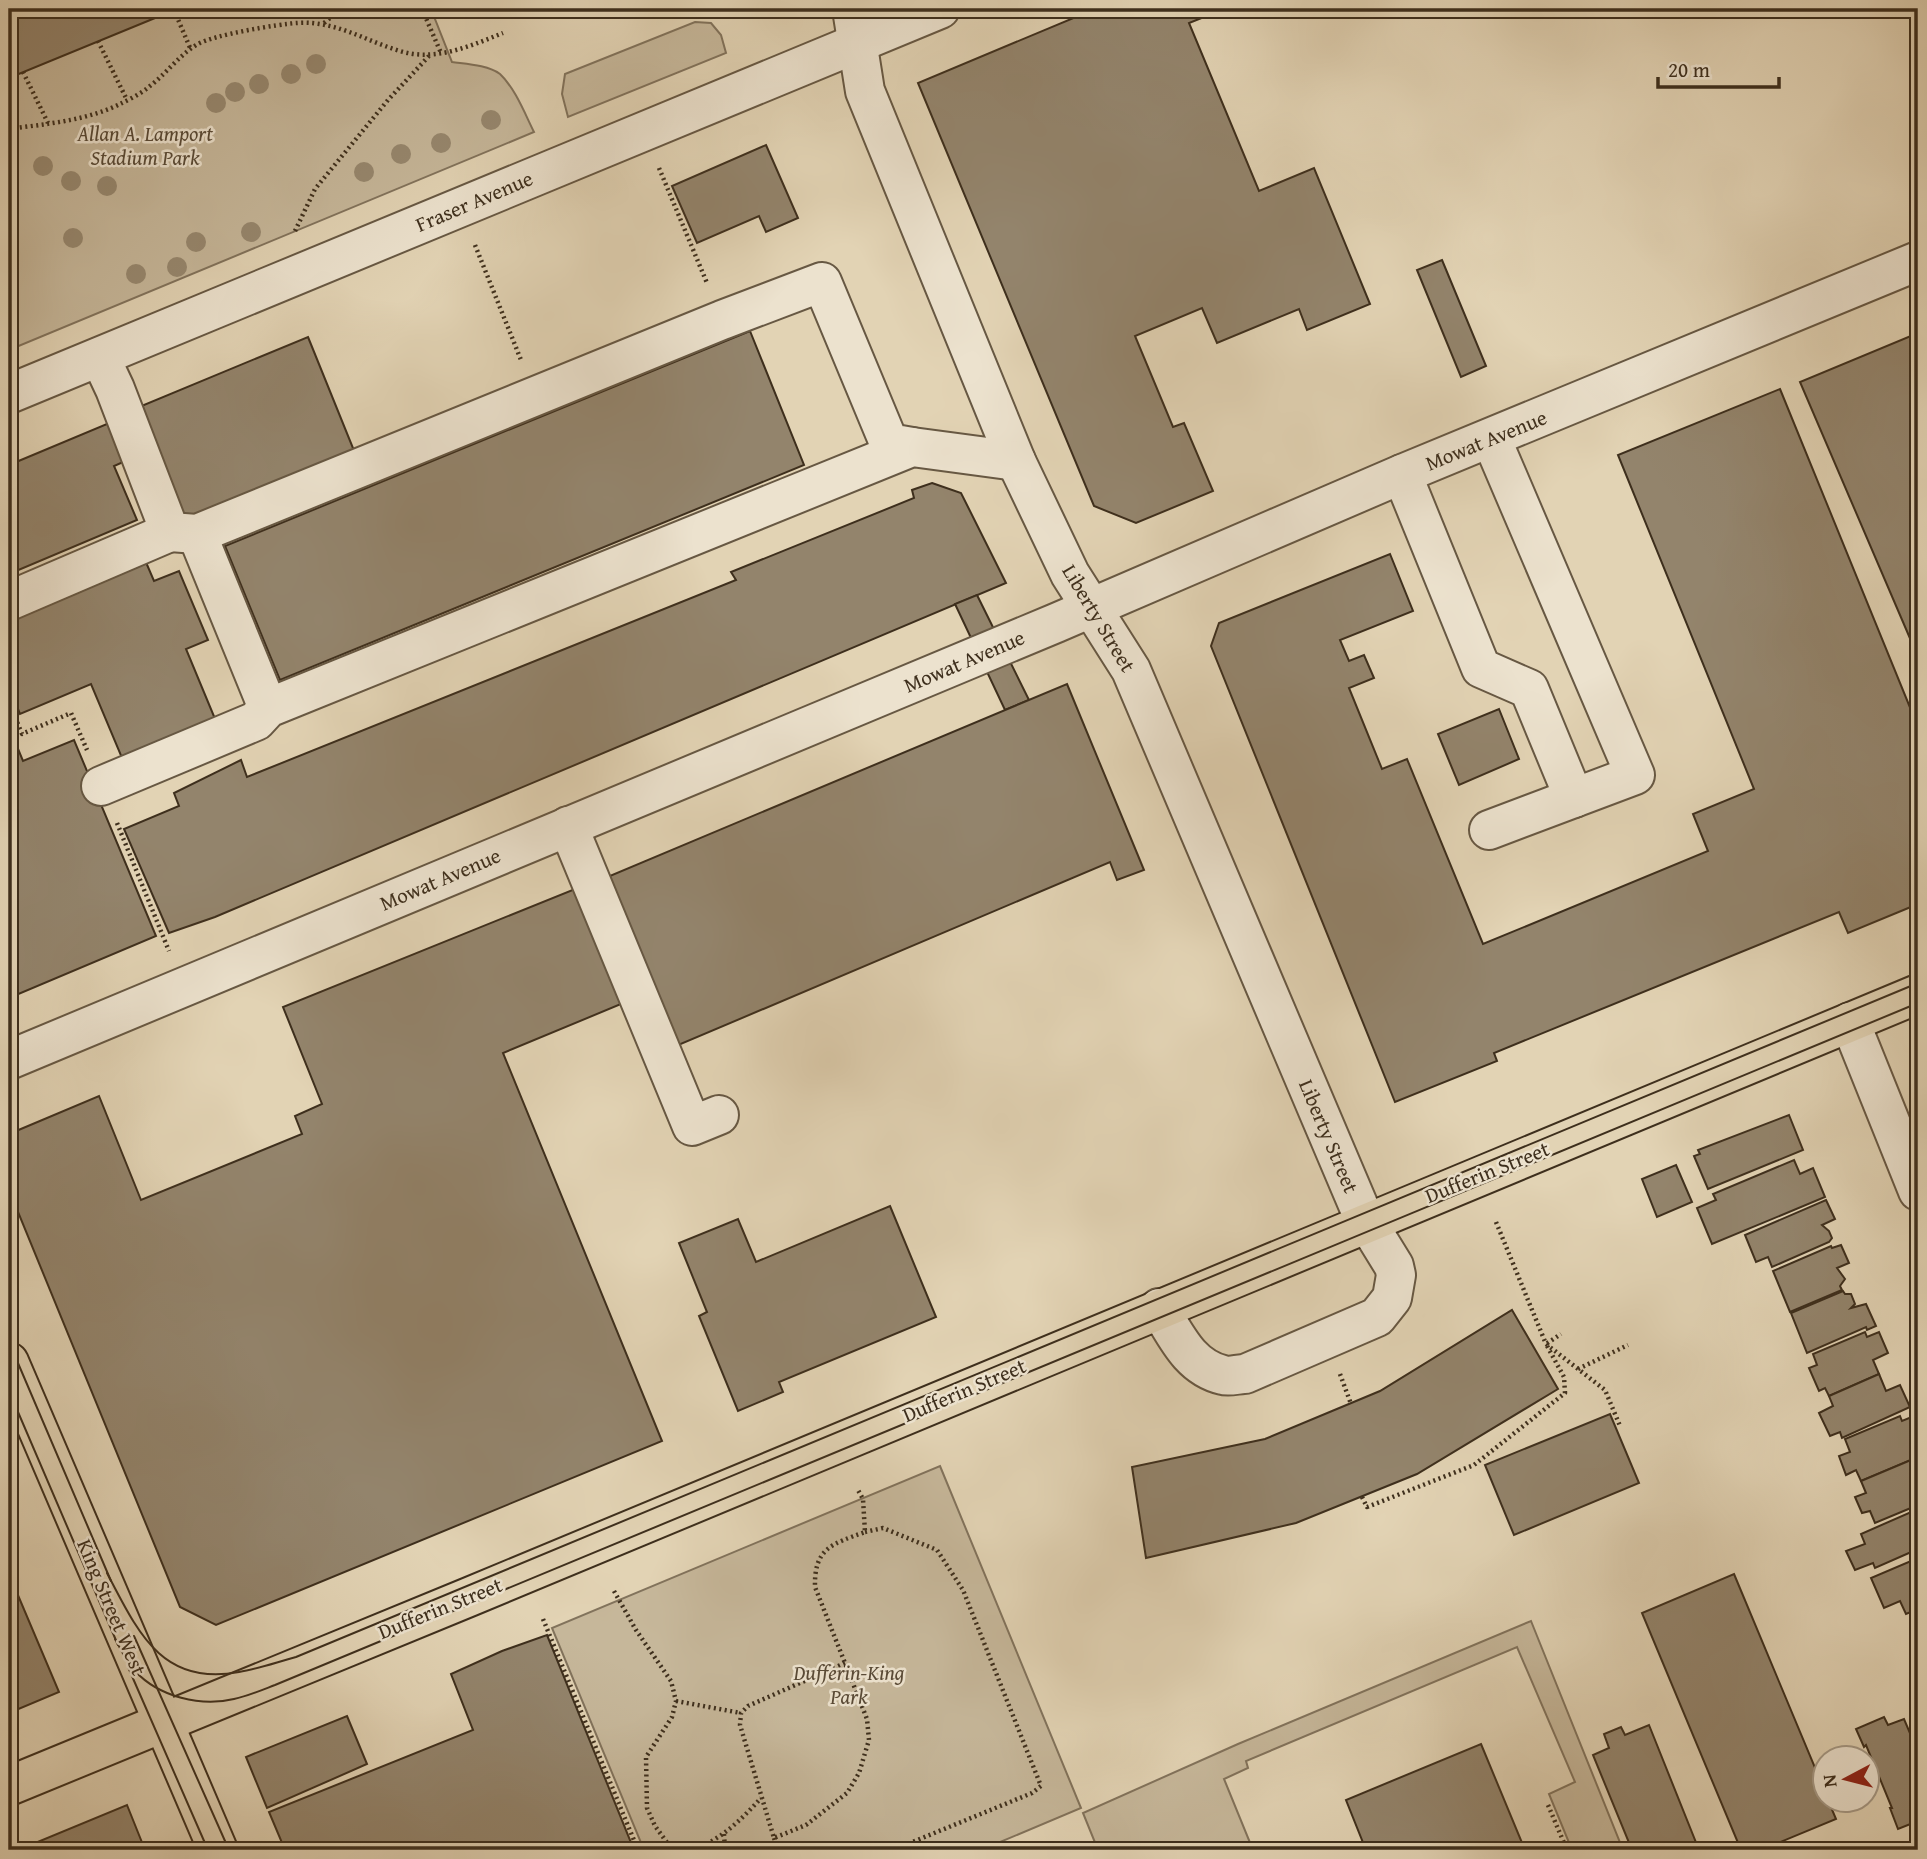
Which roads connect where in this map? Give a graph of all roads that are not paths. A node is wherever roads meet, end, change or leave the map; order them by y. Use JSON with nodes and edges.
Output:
{"nodes":[{"id":1,"x":940,"y":9,"type":"edge"},
{"id":2,"x":854,"y":26,"type":"edge"},
{"id":3,"x":1918,"y":261,"type":"edge"},
{"id":4,"x":100,"y":357,"type":"junction"},
{"id":5,"x":9,"y":394,"type":"edge"},
{"id":6,"x":1491,"y":438,"type":"junction"},
{"id":7,"x":912,"y":447,"type":"junction"},
{"id":8,"x":1016,"y":461,"type":"junction"},
{"id":9,"x":1402,"y":474,"type":"junction"},
{"id":10,"x":183,"y":533,"type":"junction"},
{"id":11,"x":9,"y":601,"type":"edge"},
{"id":12,"x":1090,"y":608,"type":"junction"},
{"id":13,"x":268,"y":708,"type":"junction"},
{"id":14,"x":101,"y":786,"type":"dead end"},
{"id":15,"x":1574,"y":798,"type":"junction"},
{"id":16,"x":568,"y":825,"type":"junction"},
{"id":17,"x":1489,"y":830,"type":"dead end"},
{"id":18,"x":1918,"y":993,"type":"edge"},
{"id":19,"x":1850,"y":1022,"type":"junction"},
{"id":20,"x":9,"y":1060,"type":"edge"},
{"id":21,"x":719,"y":1115,"type":"dead end"},
{"id":22,"x":1918,"y":1191,"type":"edge"},
{"id":23,"x":1366,"y":1223,"type":"junction"},
{"id":24,"x":1160,"y":1308,"type":"junction"},
{"id":25,"x":9,"y":1362,"type":"edge"},
{"id":26,"x":162,"y":1722,"type":"junction"},
{"id":27,"x":9,"y":1786,"type":"edge"},
{"id":28,"x":218,"y":1850,"type":"edge"}],
"edges":[{"from":1,"to":2,"type":"street","name":"Fraser Avenue"},
{"from":2,"to":4,"type":"street","name":"Fraser Avenue"},
{"from":2,"to":8,"type":"street","name":"Liberty Street"},
{"from":3,"to":6,"type":"street","name":"Mowat Avenue"},
{"from":4,"to":5,"type":"street","name":"Fraser Avenue"},
{"from":4,"to":10,"type":"street"},
{"from":6,"to":9,"type":"street","name":"Mowat Avenue"},
{"from":6,"to":15,"type":"street"},
{"from":7,"to":8,"type":"street"},
{"from":7,"to":10,"type":"street"},
{"from":7,"to":13,"type":"street"},
{"from":8,"to":12,"type":"street","name":"Liberty Street"},
{"from":9,"to":12,"type":"street","name":"Mowat Avenue"},
{"from":9,"to":15,"type":"street"},
{"from":10,"to":11,"type":"street"},
{"from":10,"to":13,"type":"street"},
{"from":12,"to":16,"type":"street","name":"Mowat Avenue"},
{"from":12,"to":23,"type":"street","name":"Liberty Street"},
{"from":13,"to":14,"type":"street"},
{"from":15,"to":17,"type":"street"},
{"from":16,"to":20,"type":"street","name":"Mowat Avenue"},
{"from":16,"to":21,"type":"street"},
{"from":18,"to":19,"type":"main road","name":"Dufferin Street"},
{"from":19,"to":22,"type":"street"},
{"from":19,"to":23,"type":"main road","name":"Dufferin Street"},
{"from":23,"to":24,"type":"main road","name":"Dufferin Street"},
{"from":23,"to":24,"type":"street","name":"Liberty Street"},
{"from":24,"to":26,"type":"main road","name":"Dufferin Street"},
{"from":25,"to":26,"type":"main road","name":"King Street West"},
{"from":26,"to":27,"type":"main road","name":"Dufferin Street"},
{"from":26,"to":28,"type":"main road","name":"King Street West"}]}
